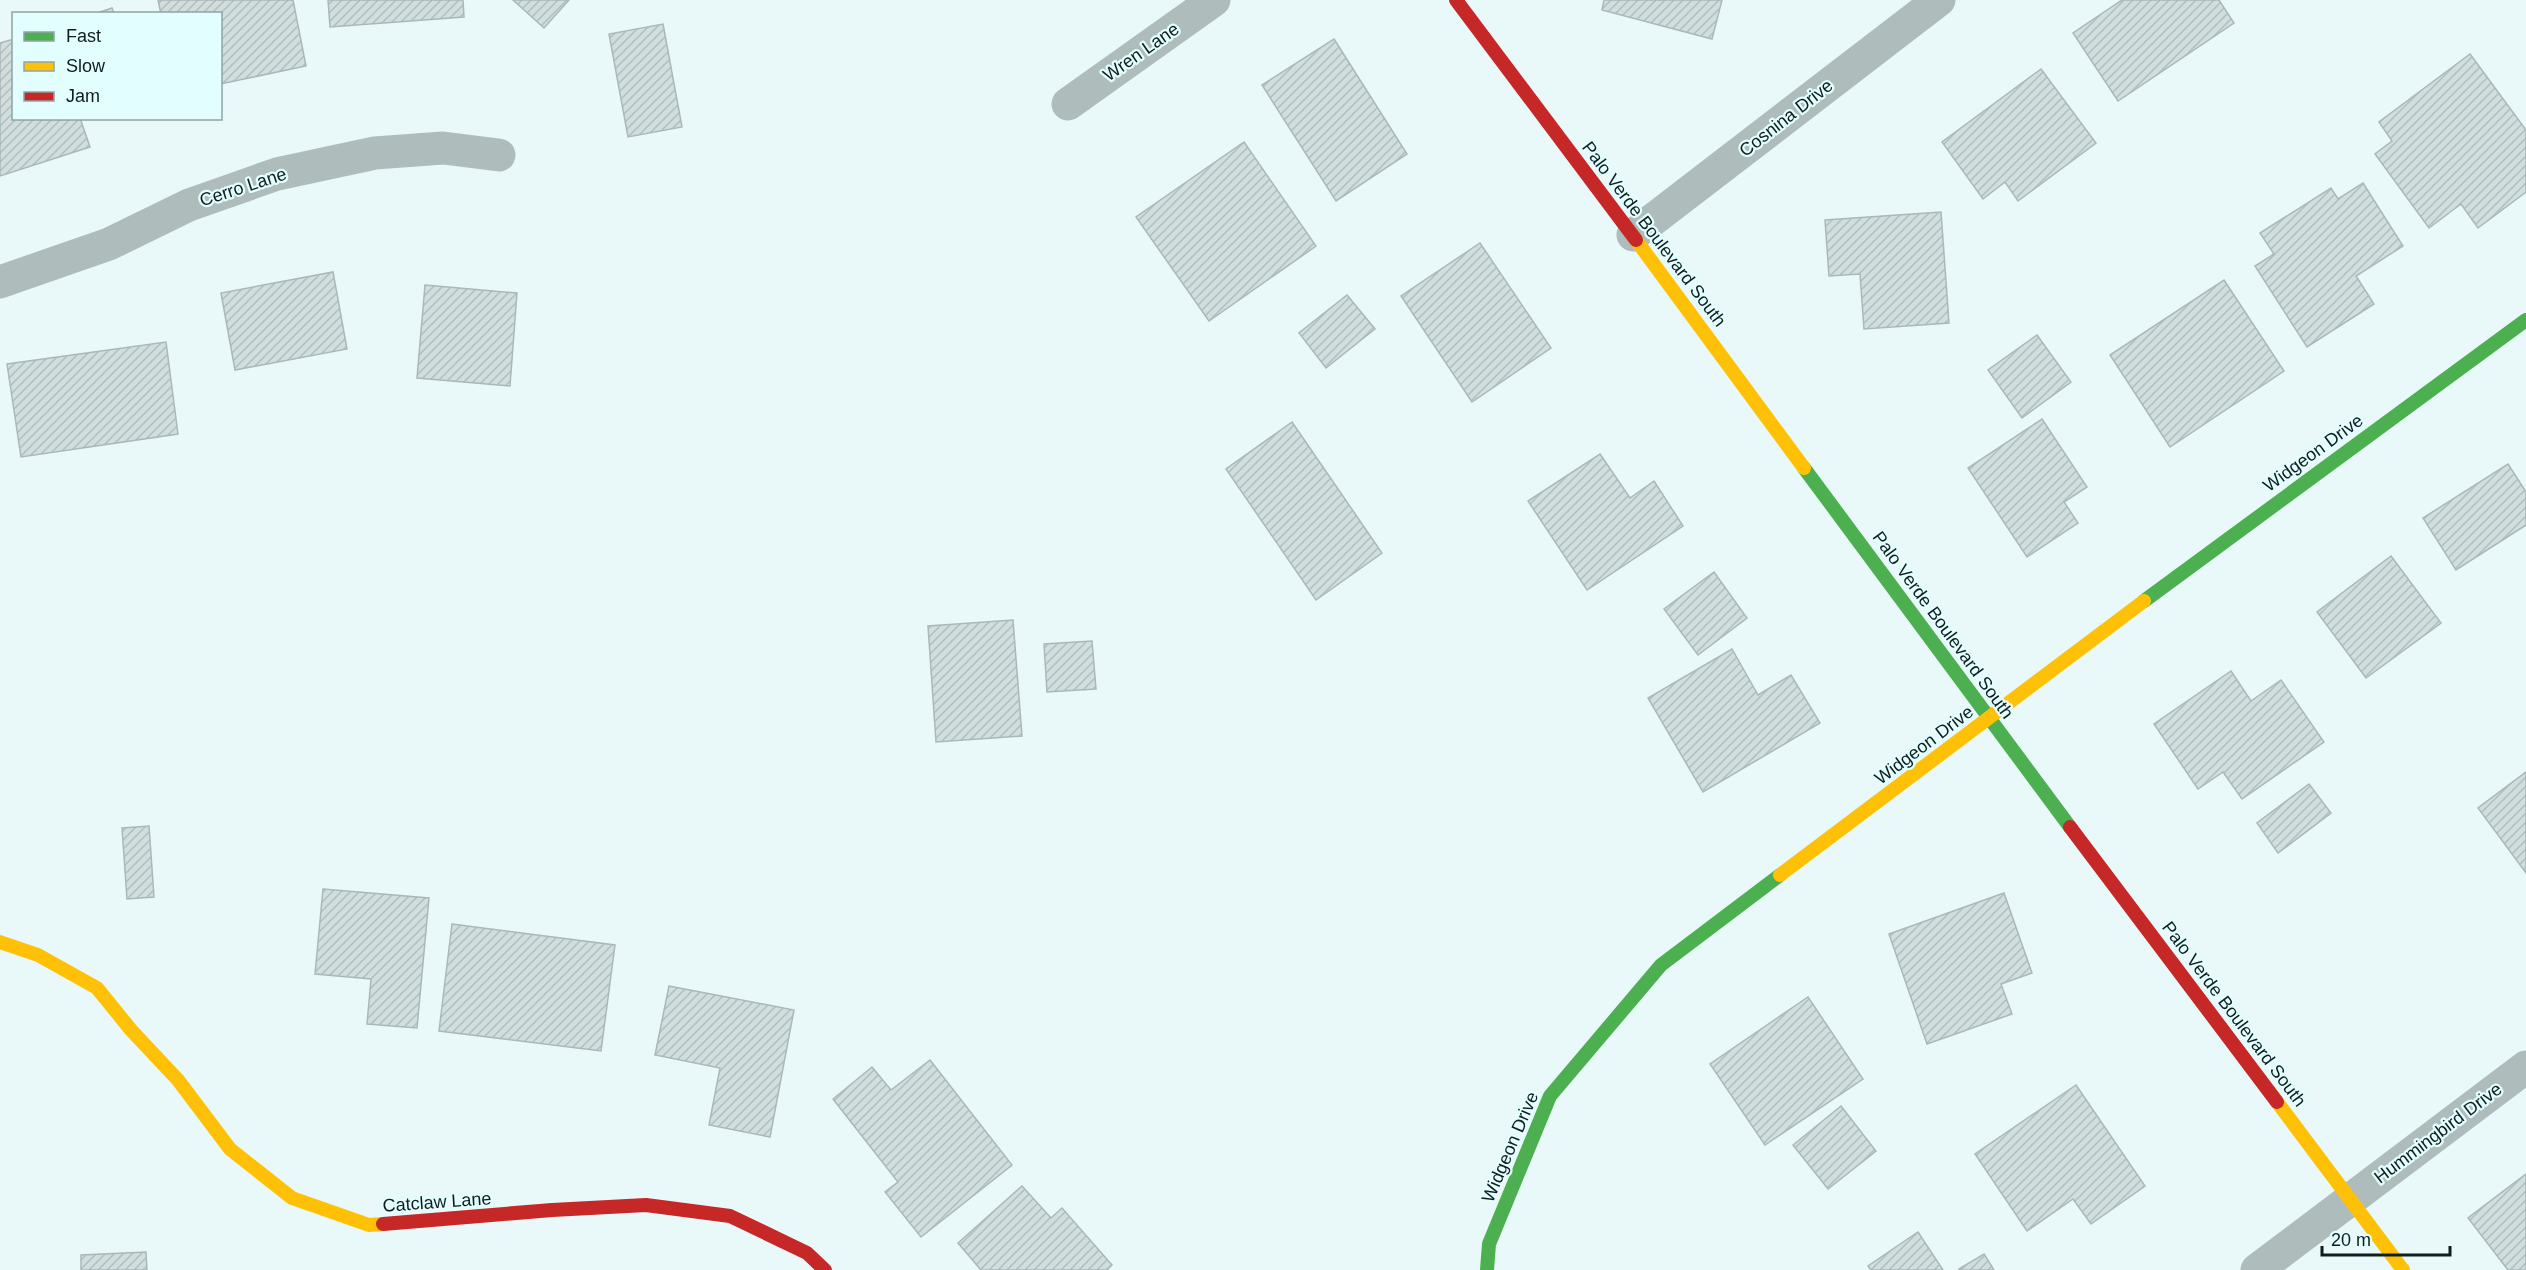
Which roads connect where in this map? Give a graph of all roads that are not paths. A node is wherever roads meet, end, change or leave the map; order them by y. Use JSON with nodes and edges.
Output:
{"nodes":[{"id":1,"x":1214,"y":0,"type":"edge"},
{"id":2,"x":1456,"y":0,"type":"edge"},
{"id":3,"x":1939,"y":0,"type":"edge"},
{"id":4,"x":1068,"y":104,"type":"dead end"},
{"id":5,"x":499,"y":155,"type":"dead end"},
{"id":6,"x":1633,"y":235,"type":"junction"},
{"id":7,"x":0,"y":282,"type":"edge"},
{"id":8,"x":2526,"y":320,"type":"edge"},
{"id":9,"x":1989,"y":719,"type":"junction"},
{"id":10,"x":0,"y":942,"type":"edge"},
{"id":11,"x":2526,"y":1067,"type":"edge"},
{"id":12,"x":2350,"y":1198,"type":"junction"},
{"id":13,"x":825,"y":1270,"type":"edge"},
{"id":14,"x":1487,"y":1270,"type":"edge"},
{"id":15,"x":2257,"y":1270,"type":"edge"},
{"id":16,"x":2403,"y":1270,"type":"edge"}],
"edges":[{"from":1,"to":4,"type":"street","name":"Wren Lane"},
{"from":2,"to":6,"type":"street","name":"Palo Verde Boulevard South"},
{"from":3,"to":6,"type":"street","name":"Cosnina Drive"},
{"from":5,"to":7,"type":"street","name":"Cerro Lane"},
{"from":6,"to":9,"type":"street","name":"Palo Verde Boulevard South"},
{"from":8,"to":9,"type":"street","name":"Widgeon Drive"},
{"from":9,"to":12,"type":"street","name":"Palo Verde Boulevard South"},
{"from":9,"to":14,"type":"street","name":"Widgeon Drive"},
{"from":10,"to":13,"type":"street","name":"Catclaw Lane"},
{"from":11,"to":12,"type":"street","name":"Hummingbird Drive"},
{"from":12,"to":15,"type":"street","name":"Hummingbird Drive"},
{"from":12,"to":16,"type":"street","name":"Palo Verde Boulevard South"}]}
